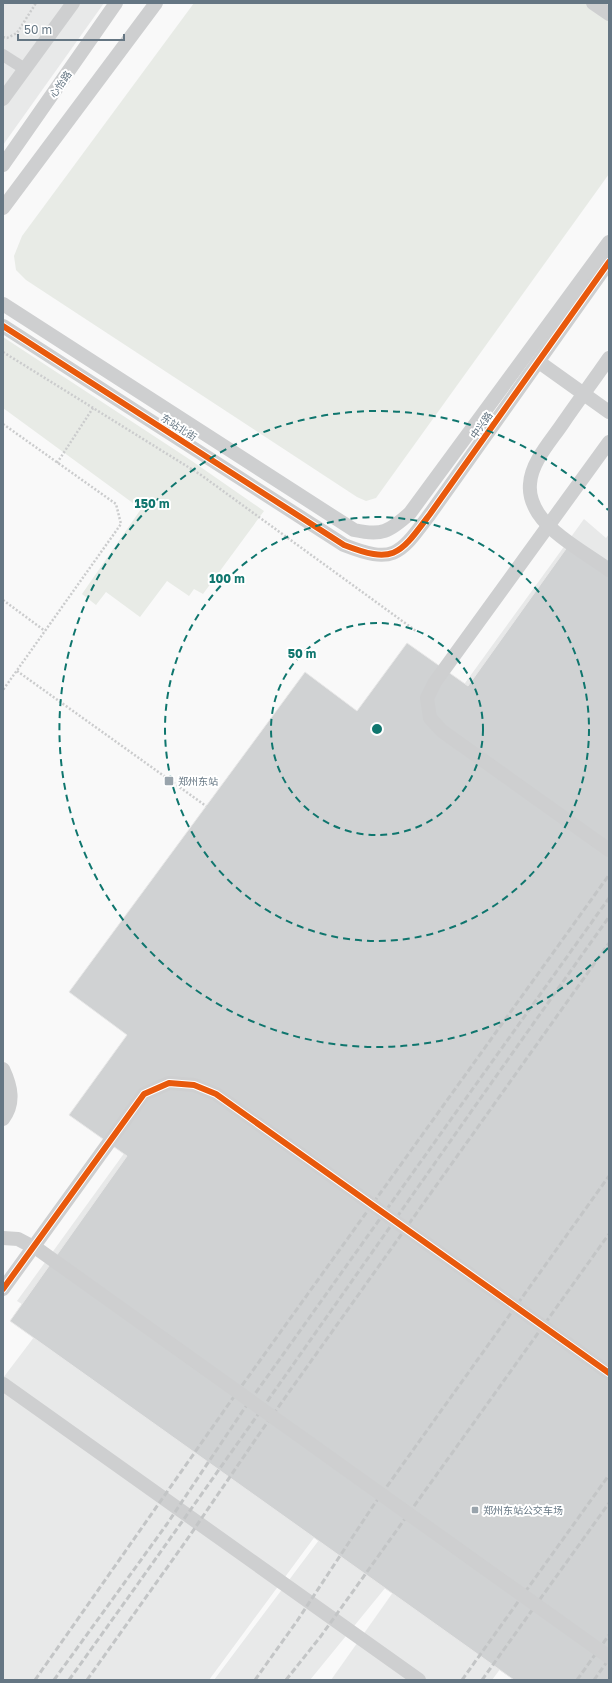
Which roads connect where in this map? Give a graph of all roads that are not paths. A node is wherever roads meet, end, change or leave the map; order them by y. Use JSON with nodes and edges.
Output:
{"nodes":[{"id":1,"x":73,"y":3,"type":"edge"},
{"id":2,"x":116,"y":3,"type":"edge"},
{"id":3,"x":156,"y":3,"type":"edge"},
{"id":4,"x":593,"y":3,"type":"edge"},
{"id":5,"x":609,"y":14,"type":"edge"},
{"id":6,"x":3,"y":55,"type":"edge"},
{"id":7,"x":25,"y":69,"type":"junction"},
{"id":8,"x":3,"y":99,"type":"edge"},
{"id":9,"x":3,"y":165,"type":"edge"},
{"id":10,"x":3,"y":208,"type":"edge"},
{"id":11,"x":609,"y":242,"type":"edge"},
{"id":12,"x":609,"y":262,"type":"edge"},
{"id":13,"x":3,"y":304,"type":"edge"},
{"id":14,"x":3,"y":326,"type":"edge"},
{"id":15,"x":609,"y":358,"type":"edge"},
{"id":16,"x":539,"y":362,"type":"junction"},
{"id":17,"x":609,"y":412,"type":"edge"},
{"id":18,"x":609,"y":442,"type":"edge"},
{"id":19,"x":354,"y":530,"type":"joint"},
{"id":20,"x":344,"y":545,"type":"joint"},
{"id":21,"x":609,"y":570,"type":"edge"},
{"id":22,"x":609,"y":850,"type":"edge"},
{"id":23,"x":3,"y":1069,"type":"edge"},
{"id":24,"x":5,"y":1117,"type":"edge"},
{"id":25,"x":3,"y":1238,"type":"edge"},
{"id":26,"x":3,"y":1289,"type":"edge"},
{"id":27,"x":609,"y":1373,"type":"edge"},
{"id":28,"x":3,"y":1384,"type":"edge"},
{"id":29,"x":609,"y":1657,"type":"edge"},
{"id":30,"x":419,"y":1680,"type":"edge"}],
"edges":[{"from":1,"to":7,"type":"street"},
{"from":2,"to":9,"type":"street","name":"心怡路"},
{"from":3,"to":10,"type":"street"},
{"from":4,"to":5,"type":"street"},
{"from":6,"to":7,"type":"street"},
{"from":7,"to":8,"type":"street"},
{"from":11,"to":19,"type":"street","name":"中兴路"},
{"from":12,"to":16,"type":"street","name":"中兴路"},
{"from":13,"to":19,"type":"street","name":"东站北街"},
{"from":14,"to":20,"type":"street","name":"东站北街"},
{"from":15,"to":21,"type":"street","bridge":true},
{"from":16,"to":17,"type":"street"},
{"from":16,"to":20,"type":"street","name":"中兴路"},
{"from":18,"to":22,"type":"street"},
{"from":23,"to":24,"type":"street"},
{"from":25,"to":29,"type":"street","bridge":true},
{"from":26,"to":27,"type":"street","bridge":true},
{"from":28,"to":30,"type":"street"}]}
